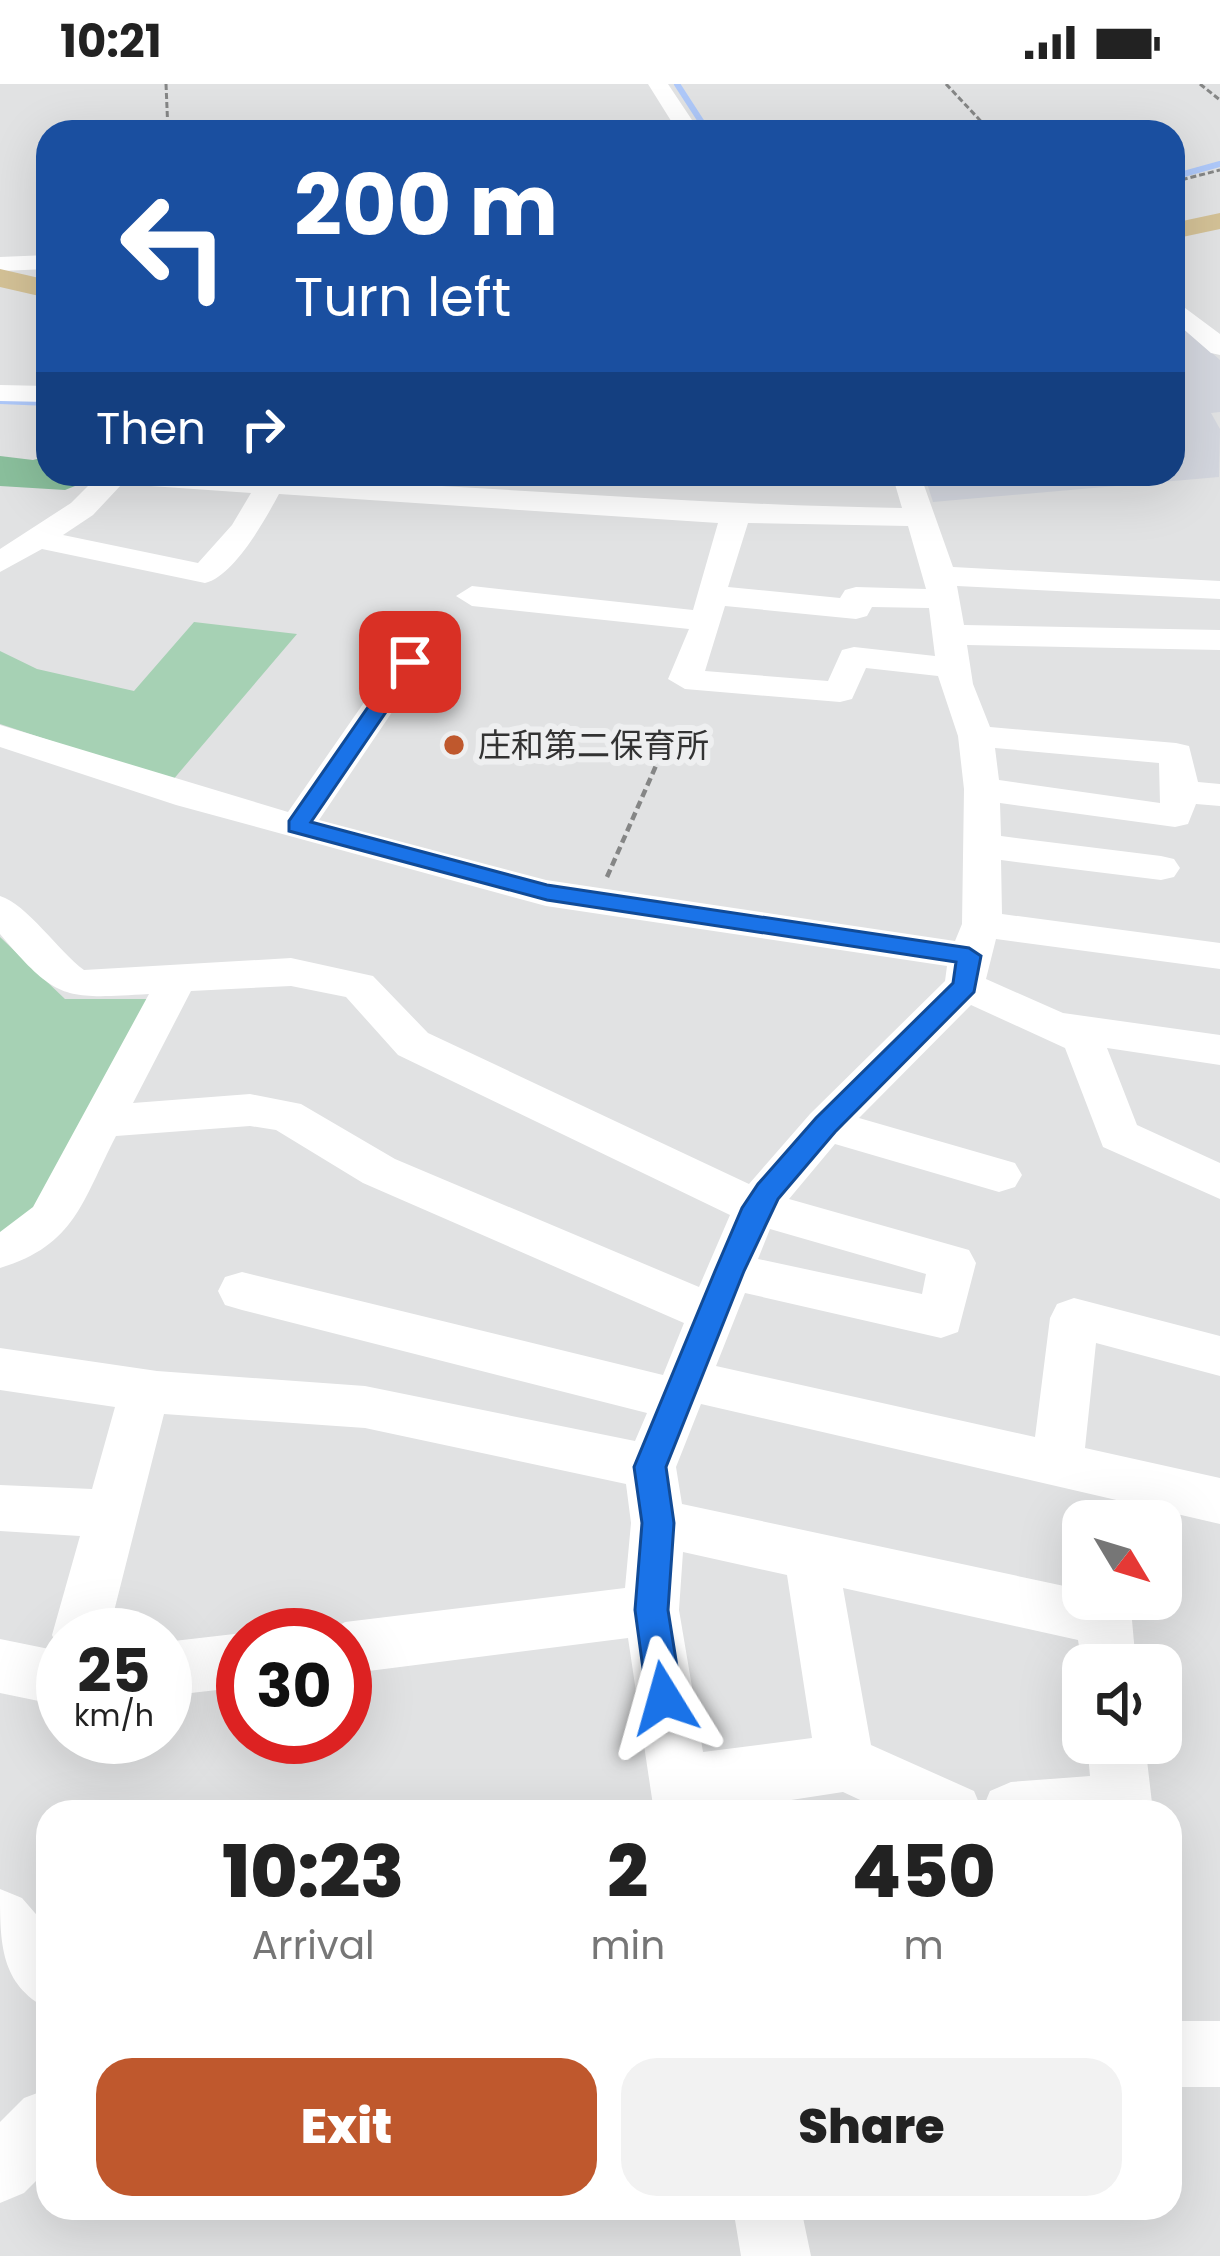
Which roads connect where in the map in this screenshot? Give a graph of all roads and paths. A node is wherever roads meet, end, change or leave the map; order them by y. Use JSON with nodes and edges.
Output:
{"nodes":[{"id":1,"x":166,"y":84,"type":"edge"},
{"id":2,"x":658,"y":84,"type":"edge"},
{"id":3,"x":946,"y":84,"type":"edge"},
{"id":4,"x":1200,"y":84,"type":"edge"},
{"id":5,"x":1220,"y":100,"type":"edge"},
{"id":6,"x":168,"y":120,"type":"edge"},
{"id":7,"x":680,"y":120,"type":"edge"},
{"id":8,"x":980,"y":120,"type":"edge"},
{"id":9,"x":1220,"y":170,"type":"edge"},
{"id":10,"x":1185,"y":179,"type":"edge"},
{"id":11,"x":1220,"y":221,"type":"edge"},
{"id":12,"x":1185,"y":228,"type":"edge"},
{"id":13,"x":36,"y":262,"type":"edge"},
{"id":14,"x":0,"y":264,"type":"edge"},
{"id":15,"x":0,"y":278,"type":"edge"},
{"id":16,"x":36,"y":287,"type":"edge"},
{"id":17,"x":1185,"y":317,"type":"edge"},
{"id":18,"x":1218,"y":343,"type":"edge"},
{"id":19,"x":0,"y":393,"type":"edge"},
{"id":20,"x":36,"y":394,"type":"edge"},
{"id":21,"x":104,"y":486,"type":"edge"},
{"id":22,"x":269,"y":486,"type":"edge"},
{"id":23,"x":286,"y":486,"type":"edge"},
{"id":24,"x":911,"y":486,"type":"edge"},
{"id":25,"x":736,"y":514,"type":"junction"},
{"id":26,"x":923,"y":517,"type":"junction"},
{"id":27,"x":42,"y":540,"type":"junction"},
{"id":28,"x":0,"y":563,"type":"edge"},
{"id":29,"x":941,"y":588,"type":"junction"},
{"id":30,"x":1215,"y":590,"type":"edge"},
{"id":31,"x":472,"y":596,"type":"dead end"},
{"id":32,"x":709,"y":608,"type":"junction"},
{"id":33,"x":1220,"y":621,"type":"edge"},
{"id":34,"x":1220,"y":640,"type":"edge"},
{"id":35,"x":950,"y":651,"type":"junction"},
{"id":36,"x":410,"y":662,"type":"dead end"},
{"id":37,"x":0,"y":734,"type":"edge"},
{"id":38,"x":976,"y":736,"type":"junction"},
{"id":39,"x":666,"y":742,"type":"dead end"},
{"id":40,"x":982,"y":789,"type":"junction"},
{"id":41,"x":1181,"y":790,"type":"junction"},
{"id":42,"x":1220,"y":795,"type":"edge"},
{"id":43,"x":297,"y":826,"type":"junction"},
{"id":44,"x":979,"y":844,"type":"junction"},
{"id":45,"x":1161,"y":868,"type":"dead end"},
{"id":46,"x":597,"y":900,"type":"junction"},
{"id":47,"x":0,"y":909,"type":"edge"},
{"id":48,"x":972,"y":955,"type":"junction"},
{"id":49,"x":1220,"y":956,"type":"edge"},
{"id":50,"x":177,"y":980,"type":"junction"},
{"id":51,"x":1065,"y":1027,"type":"junction"},
{"id":52,"x":1220,"y":1049,"type":"edge"},
{"id":53,"x":104,"y":1121,"type":"junction"},
{"id":54,"x":826,"y":1125,"type":"junction"},
{"id":55,"x":999,"y":1175,"type":"dead end"},
{"id":56,"x":1220,"y":1182,"type":"edge"},
{"id":57,"x":756,"y":1208,"type":"junction"},
{"id":58,"x":0,"y":1250,"type":"edge"},
{"id":59,"x":242,"y":1292,"type":"dead end"},
{"id":60,"x":721,"y":1292,"type":"junction"},
{"id":61,"x":1220,"y":1356,"type":"edge"},
{"id":62,"x":0,"y":1369,"type":"edge"},
{"id":63,"x":145,"y":1390,"type":"junction"},
{"id":64,"x":682,"y":1390,"type":"junction"},
{"id":65,"x":1057,"y":1464,"type":"junction"},
{"id":66,"x":650,"y":1467,"type":"junction"},
{"id":67,"x":1220,"y":1501,"type":"edge"},
{"id":68,"x":0,"y":1508,"type":"edge"},
{"id":69,"x":112,"y":1514,"type":"junction"},
{"id":70,"x":658,"y":1523,"type":"junction"},
{"id":71,"x":811,"y":1559,"type":"junction"},
{"id":72,"x":87,"y":1608,"type":"edge"},
{"id":73,"x":651,"y":1610,"type":"junction"},
{"id":74,"x":1106,"y":1644,"type":"edge"},
{"id":75,"x":372,"y":1645,"type":"edge"},
{"id":76,"x":0,"y":1666,"type":"edge"},
{"id":77,"x":36,"y":1673,"type":"edge"},
{"id":78,"x":844,"y":1763,"type":"junction"},
{"id":79,"x":1118,"y":1764,"type":"edge"},
{"id":80,"x":680,"y":1798,"type":"edge"},
{"id":81,"x":926,"y":1800,"type":"edge"},
{"id":82,"x":1122,"y":1800,"type":"edge"},
{"id":83,"x":0,"y":1920,"type":"edge"},
{"id":84,"x":36,"y":1963,"type":"edge"},
{"id":85,"x":1182,"y":2054,"type":"edge"},
{"id":86,"x":1220,"y":2054,"type":"edge"},
{"id":87,"x":36,"y":2134,"type":"edge"},
{"id":88,"x":0,"y":2169,"type":"edge"},
{"id":89,"x":769,"y":2220,"type":"edge"},
{"id":90,"x":776,"y":2256,"type":"edge"}],
"edges":[{"from":1,"to":6,"type":"path"},
{"from":2,"to":7,"type":"street"},
{"from":3,"to":8,"type":"path"},
{"from":4,"to":5,"type":"path"},
{"from":9,"to":10,"type":"path"},
{"from":11,"to":12,"type":"main road"},
{"from":13,"to":14,"type":"street"},
{"from":15,"to":16,"type":"main road"},
{"from":17,"to":18,"type":"street"},
{"from":19,"to":20,"type":"street"},
{"from":21,"to":27,"type":"street"},
{"from":22,"to":27,"type":"street"},
{"from":23,"to":25,"type":"street"},
{"from":24,"to":26,"type":"street"},
{"from":25,"to":26,"type":"street"},
{"from":25,"to":32,"type":"street"},
{"from":26,"to":29,"type":"street"},
{"from":27,"to":28,"type":"street"},
{"from":29,"to":30,"type":"street"},
{"from":29,"to":32,"type":"street"},
{"from":29,"to":35,"type":"street"},
{"from":30,"to":33,"type":"street"},
{"from":31,"to":32,"type":"street"},
{"from":32,"to":35,"type":"street"},
{"from":34,"to":35,"type":"street"},
{"from":35,"to":38,"type":"street"},
{"from":36,"to":43,"type":"street"},
{"from":37,"to":43,"type":"street"},
{"from":38,"to":40,"type":"street"},
{"from":38,"to":41,"type":"street"},
{"from":39,"to":46,"type":"path"},
{"from":40,"to":41,"type":"street"},
{"from":40,"to":44,"type":"street"},
{"from":41,"to":42,"type":"street"},
{"from":43,"to":46,"type":"street"},
{"from":44,"to":45,"type":"street"},
{"from":44,"to":48,"type":"street"},
{"from":46,"to":48,"type":"street"},
{"from":47,"to":50,"type":"street"},
{"from":48,"to":49,"type":"street"},
{"from":48,"to":51,"type":"street"},
{"from":48,"to":54,"type":"street"},
{"from":50,"to":53,"type":"street"},
{"from":50,"to":57,"type":"street"},
{"from":51,"to":52,"type":"street"},
{"from":51,"to":56,"type":"street"},
{"from":53,"to":58,"type":"street"},
{"from":53,"to":60,"type":"street"},
{"from":54,"to":55,"type":"street"},
{"from":54,"to":57,"type":"street"},
{"from":57,"to":60,"type":"street"},
{"from":57,"to":60,"type":"street"},
{"from":59,"to":64,"type":"street"},
{"from":60,"to":64,"type":"street"},
{"from":61,"to":65,"type":"street"},
{"from":62,"to":63,"type":"street"},
{"from":63,"to":66,"type":"street"},
{"from":63,"to":69,"type":"street"},
{"from":64,"to":65,"type":"street"},
{"from":64,"to":66,"type":"street"},
{"from":65,"to":67,"type":"street"},
{"from":66,"to":70,"type":"street"},
{"from":68,"to":69,"type":"street"},
{"from":69,"to":72,"type":"street"},
{"from":70,"to":71,"type":"street"},
{"from":70,"to":73,"type":"street"},
{"from":71,"to":74,"type":"street"},
{"from":71,"to":78,"type":"street"},
{"from":73,"to":75,"type":"street"},
{"from":73,"to":80,"type":"street"},
{"from":76,"to":77,"type":"street"},
{"from":78,"to":80,"type":"street"},
{"from":78,"to":81,"type":"street"},
{"from":79,"to":82,"type":"street"},
{"from":83,"to":84,"type":"street"},
{"from":85,"to":86,"type":"street"},
{"from":87,"to":88,"type":"street"},
{"from":89,"to":90,"type":"street"}]}
